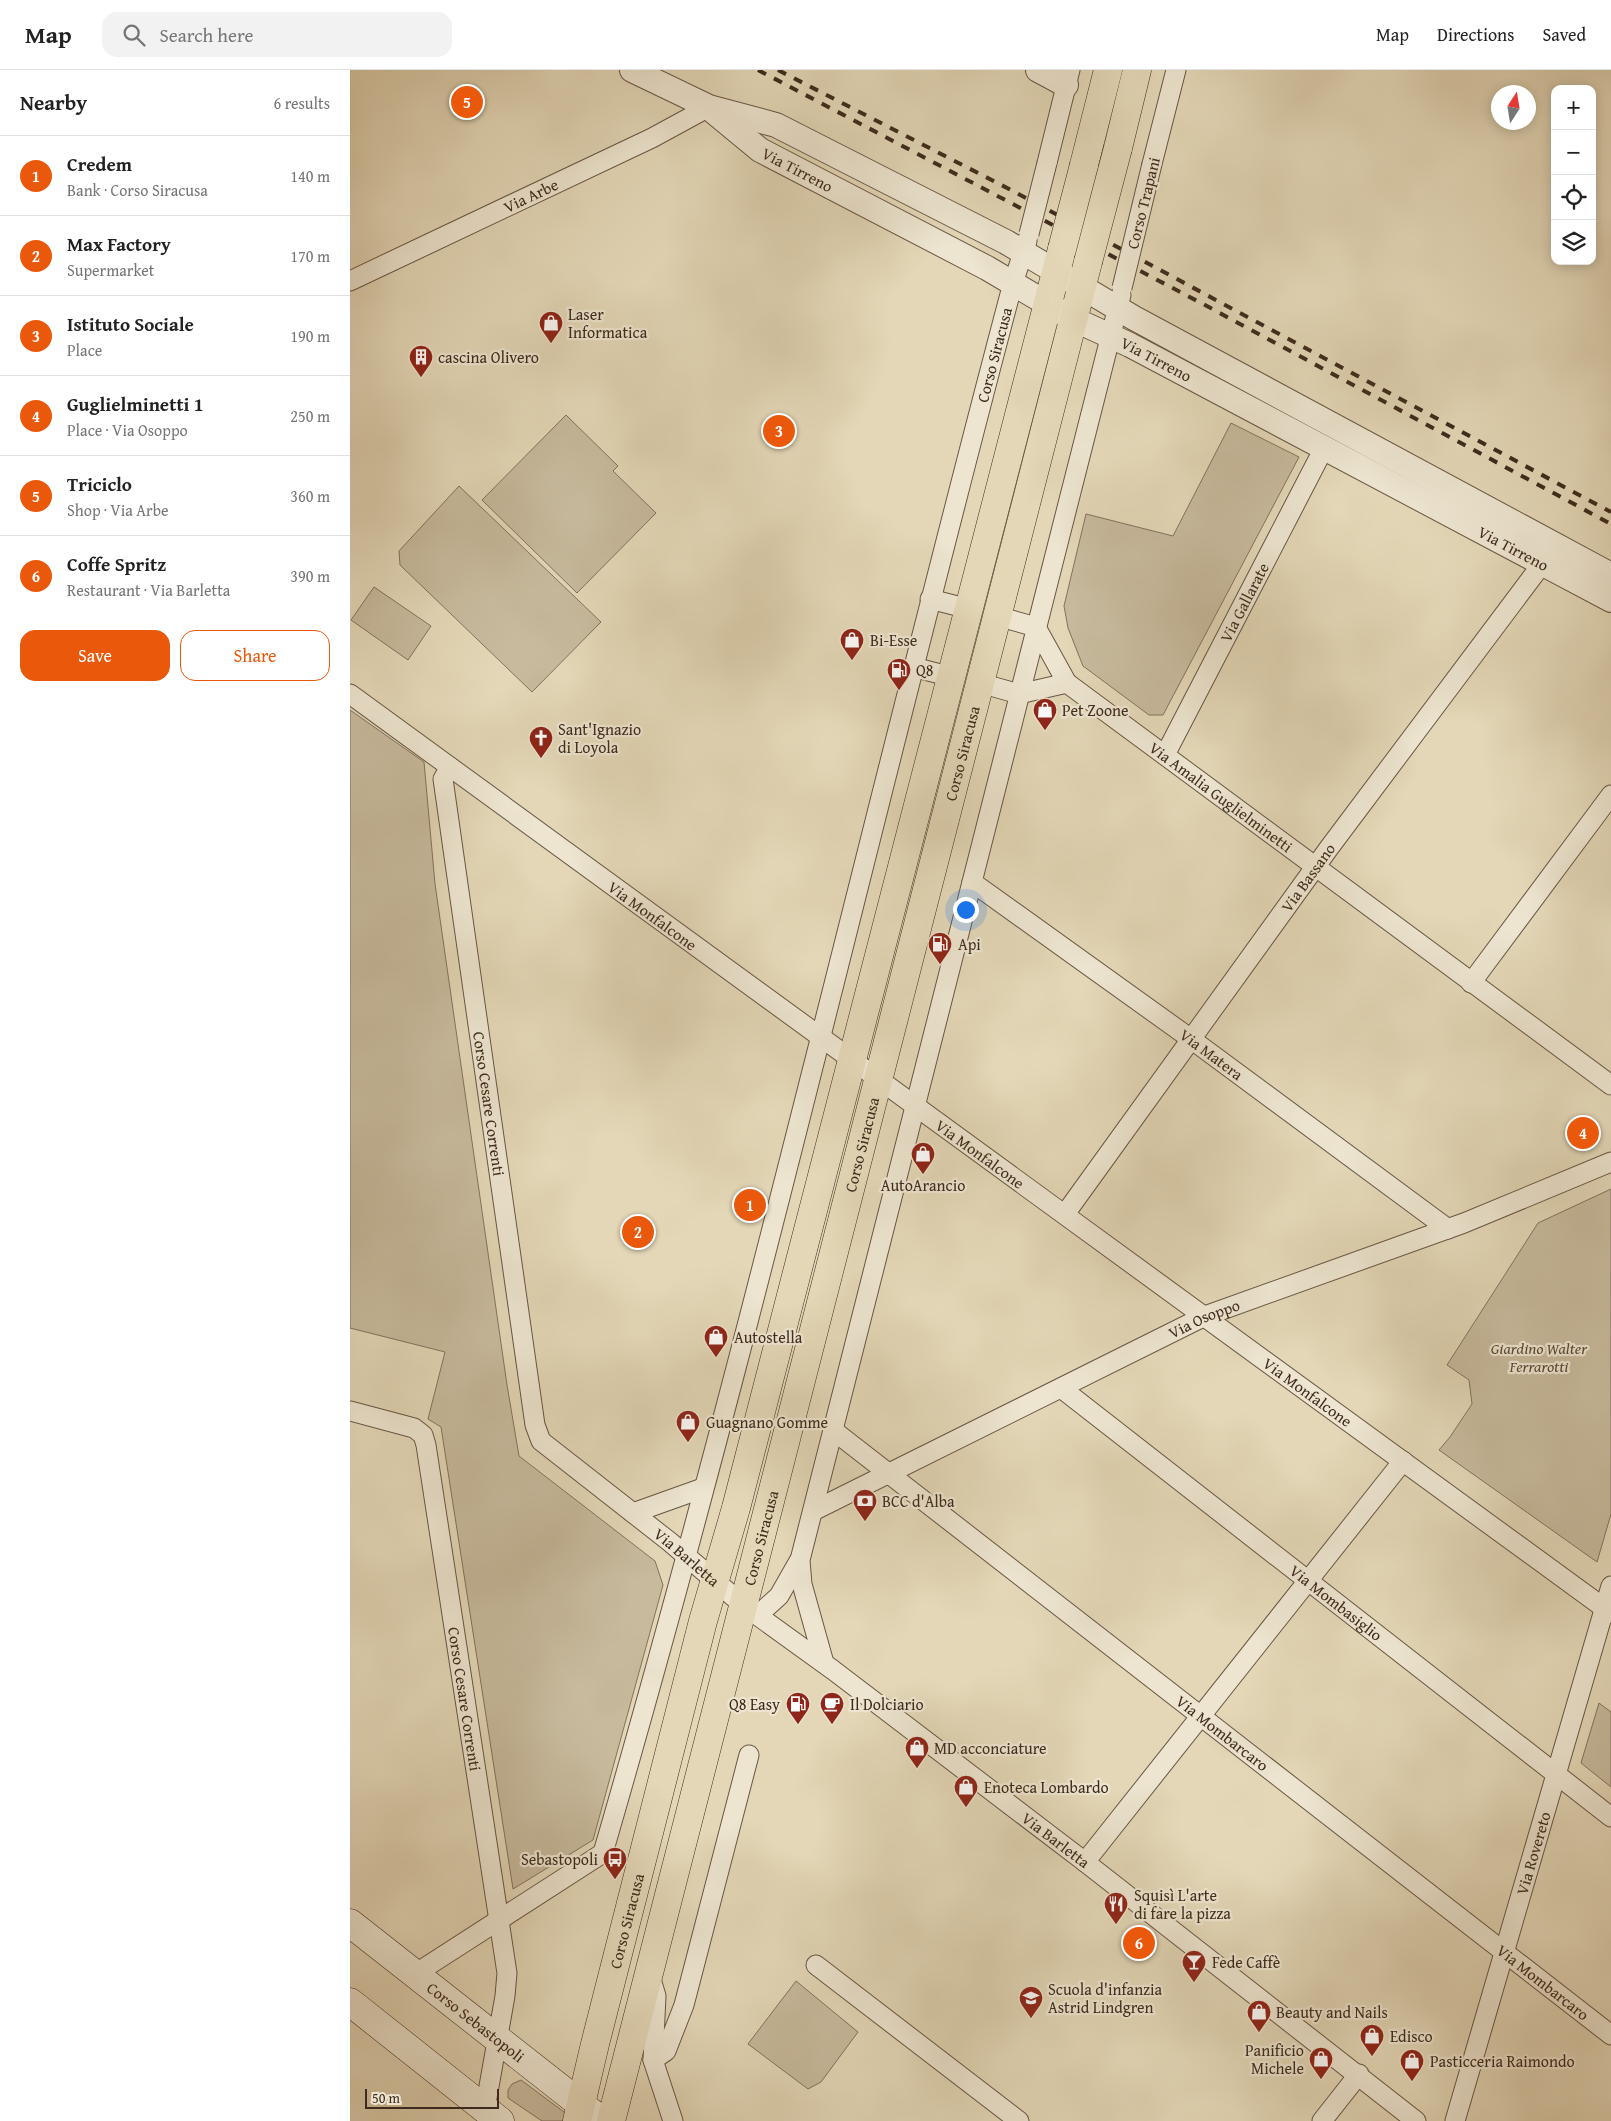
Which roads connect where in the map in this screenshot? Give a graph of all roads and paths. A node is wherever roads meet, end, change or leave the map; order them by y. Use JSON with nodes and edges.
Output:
{"nodes":[{"id":1,"x":632,"y":70,"type":"edge"},
{"id":2,"x":1038,"y":70,"type":"edge"},
{"id":3,"x":1108,"y":70,"type":"edge"},
{"id":4,"x":1137,"y":70,"type":"edge"},
{"id":5,"x":1176,"y":70,"type":"edge"},
{"id":6,"x":1068,"y":78,"type":"edge"},
{"id":7,"x":709,"y":107,"type":"junction"},
{"id":8,"x":1026,"y":243,"type":"junction"},
{"id":9,"x":1059,"y":262,"type":"junction"},
{"id":10,"x":350,"y":281,"type":"edge"},
{"id":11,"x":1013,"y":283,"type":"junction"},
{"id":12,"x":1081,"y":288,"type":"junction"},
{"id":13,"x":1120,"y":298,"type":"junction"},
{"id":14,"x":1048,"y":304,"type":"junction"},
{"id":15,"x":1073,"y":319,"type":"junction"},
{"id":16,"x":1110,"y":336,"type":"junction"},
{"id":17,"x":1324,"y":448,"type":"junction"},
{"id":18,"x":1549,"y":555,"type":"junction"},
{"id":19,"x":1611,"y":575,"type":"edge"},
{"id":20,"x":930,"y":599,"type":"junction"},
{"id":21,"x":1611,"y":600,"type":"edge"},
{"id":22,"x":969,"y":609,"type":"junction"},
{"id":23,"x":997,"y":616,"type":"junction"},
{"id":24,"x":1036,"y":627,"type":"junction"},
{"id":25,"x":913,"y":666,"type":"junction"},
{"id":26,"x":952,"y":677,"type":"junction"},
{"id":27,"x":1067,"y":683,"type":"junction"},
{"id":28,"x":980,"y":684,"type":"junction"},
{"id":29,"x":350,"y":694,"type":"edge"},
{"id":30,"x":1019,"y":694,"type":"junction"},
{"id":31,"x":1165,"y":755,"type":"junction"},
{"id":32,"x":450,"y":767,"type":"junction"},
{"id":33,"x":1611,"y":795,"type":"edge"},
{"id":34,"x":1315,"y":867,"type":"junction"},
{"id":35,"x":972,"y":882,"type":"junction"},
{"id":36,"x":1471,"y":983,"type":"junction"},
{"id":37,"x":820,"y":1039,"type":"junction"},
{"id":38,"x":1191,"y":1039,"type":"junction"},
{"id":39,"x":851,"y":1062,"type":"junction"},
{"id":40,"x":878,"y":1081,"type":"junction"},
{"id":41,"x":1611,"y":1085,"type":"edge"},
{"id":42,"x":914,"y":1107,"type":"junction"},
{"id":43,"x":1611,"y":1162,"type":"edge"},
{"id":44,"x":1064,"y":1214,"type":"junction"},
{"id":45,"x":1448,"y":1229,"type":"junction"},
{"id":46,"x":1205,"y":1316,"type":"junction"},
{"id":47,"x":1061,"y":1388,"type":"junction"},
{"id":48,"x":350,"y":1411,"type":"edge"},
{"id":49,"x":834,"y":1430,"type":"junction"},
{"id":50,"x":542,"y":1441,"type":"joint"},
{"id":51,"x":1403,"y":1460,"type":"junction"},
{"id":52,"x":889,"y":1474,"type":"junction"},
{"id":53,"x":703,"y":1488,"type":"junction"},
{"id":54,"x":814,"y":1511,"type":"junction"},
{"id":55,"x":633,"y":1513,"type":"junction"},
{"id":56,"x":686,"y":1555,"type":"junction"},
{"id":57,"x":800,"y":1560,"type":"junction"},
{"id":58,"x":1309,"y":1580,"type":"junction"},
{"id":59,"x":715,"y":1581,"type":"junction"},
{"id":60,"x":1611,"y":1586,"type":"edge"},
{"id":61,"x":751,"y":1610,"type":"junction"},
{"id":62,"x":1608,"y":1611,"type":"edge"},
{"id":63,"x":824,"y":1663,"type":"junction"},
{"id":64,"x":1201,"y":1717,"type":"junction"},
{"id":65,"x":748,"y":1754,"type":"dead end"},
{"id":66,"x":1556,"y":1774,"type":"junction"},
{"id":67,"x":1611,"y":1817,"type":"edge"},
{"id":68,"x":1085,"y":1862,"type":"junction"},
{"id":69,"x":500,"y":1921,"type":"junction"},
{"id":70,"x":350,"y":1923,"type":"edge"},
{"id":71,"x":1505,"y":1951,"type":"junction"},
{"id":72,"x":816,"y":1965,"type":"dead end"},
{"id":73,"x":648,"y":1971,"type":"junction"},
{"id":74,"x":415,"y":1974,"type":"junction"},
{"id":75,"x":350,"y":2002,"type":"edge"},
{"id":76,"x":1611,"y":2036,"type":"edge"},
{"id":77,"x":498,"y":2041,"type":"junction"},
{"id":78,"x":653,"y":2060,"type":"junction"},
{"id":79,"x":1359,"y":2074,"type":"junction"},
{"id":80,"x":586,"y":2116,"type":"edge"},
{"id":81,"x":492,"y":2117,"type":"edge"},
{"id":82,"x":611,"y":2121,"type":"edge"},
{"id":83,"x":673,"y":2121,"type":"edge"},
{"id":84,"x":1019,"y":2121,"type":"edge"},
{"id":85,"x":1322,"y":2121,"type":"edge"},
{"id":86,"x":1416,"y":2121,"type":"edge"},
{"id":87,"x":1455,"y":2121,"type":"edge"}],
"edges":[{"from":1,"to":7,"type":"street","name":"Via Tirreno"},
{"from":2,"to":6,"type":"street"},
{"from":3,"to":9,"type":"main road","bridge":true},
{"from":4,"to":12,"type":"main road","bridge":true},
{"from":5,"to":13,"type":"street","name":"Corso Trapani","bridge":true},
{"from":6,"to":8,"type":"street","bridge":true},
{"from":7,"to":8,"type":"street","name":"Via Tirreno"},
{"from":7,"to":10,"type":"street","name":"Via Arbe"},
{"from":7,"to":11,"type":"street","name":"Via Tirreno"},
{"from":8,"to":9,"type":"street","name":"Via Tirreno"},
{"from":8,"to":11,"type":"street"},
{"from":9,"to":12,"type":"street","name":"Via Tirreno"},
{"from":9,"to":14,"type":"main road"},
{"from":11,"to":14,"type":"street","name":"Via Tirreno"},
{"from":11,"to":20,"type":"street","name":"Corso Siracusa"},
{"from":12,"to":13,"type":"street","name":"Via Tirreno"},
{"from":12,"to":15,"type":"main road"},
{"from":13,"to":16,"type":"street","name":"Corso Trapani"},
{"from":13,"to":18,"type":"street","name":"Via Tirreno"},
{"from":14,"to":15,"type":"street","name":"Via Tirreno"},
{"from":14,"to":22,"type":"main road","name":"Corso Siracusa"},
{"from":15,"to":16,"type":"street","name":"Via Tirreno"},
{"from":15,"to":23,"type":"main road","name":"Corso Siracusa"},
{"from":16,"to":17,"type":"street","name":"Via Tirreno"},
{"from":16,"to":24,"type":"street","name":"Corso Siracusa"},
{"from":17,"to":18,"type":"street","name":"Via Tirreno"},
{"from":17,"to":31,"type":"street","name":"Via Gallarate"},
{"from":18,"to":19,"type":"street","name":"Via Tirreno"},
{"from":18,"to":21,"type":"street","name":"Via Tirreno"},
{"from":18,"to":34,"type":"street","name":"Via Bassano"},
{"from":20,"to":22,"type":"street"},
{"from":20,"to":25,"type":"street","name":"Corso Siracusa"},
{"from":22,"to":26,"type":"main road","name":"Corso Siracusa"},
{"from":23,"to":24,"type":"street"},
{"from":23,"to":28,"type":"main road","name":"Corso Siracusa"},
{"from":24,"to":27,"type":"street","name":"Via Amalia Guglielminetti"},
{"from":24,"to":30,"type":"street","name":"Corso Siracusa"},
{"from":25,"to":26,"type":"street"},
{"from":25,"to":37,"type":"street","name":"Corso Siracusa"},
{"from":26,"to":39,"type":"main road","name":"Corso Siracusa"},
{"from":27,"to":30,"type":"street"},
{"from":27,"to":31,"type":"street","name":"Via Amalia Guglielminetti"},
{"from":28,"to":30,"type":"street"},
{"from":28,"to":40,"type":"main road","name":"Corso Siracusa"},
{"from":29,"to":32,"type":"street","name":"Via Monfalcone"},
{"from":30,"to":35,"type":"street","name":"Corso Siracusa"},
{"from":31,"to":34,"type":"street","name":"Via Amalia Guglielminetti"},
{"from":32,"to":37,"type":"street","name":"Via Monfalcone"},
{"from":32,"to":50,"type":"street","name":"Corso Cesare Correnti"},
{"from":33,"to":36,"type":"street"},
{"from":34,"to":36,"type":"street","name":"Via Amalia Guglielminetti"},
{"from":34,"to":38,"type":"street","name":"Via Bassano"},
{"from":35,"to":38,"type":"street","name":"Via Matera"},
{"from":35,"to":42,"type":"street","name":"Corso Siracusa"},
{"from":36,"to":41,"type":"street","name":"Via Amalia Guglielminetti"},
{"from":37,"to":39,"type":"street","name":"Via Monfalcone"},
{"from":37,"to":53,"type":"street","name":"Corso Siracusa"},
{"from":38,"to":44,"type":"street","name":"Via Bassano"},
{"from":38,"to":45,"type":"street","name":"Via Matera"},
{"from":39,"to":40,"type":"street","name":"Via Monfalcone"},
{"from":39,"to":59,"type":"main road","name":"Corso Siracusa"},
{"from":40,"to":42,"type":"street","name":"Via Monfalcone"},
{"from":40,"to":61,"type":"main road","name":"Corso Siracusa"},
{"from":42,"to":44,"type":"street","name":"Via Monfalcone"},
{"from":42,"to":49,"type":"street","name":"Corso Siracusa"},
{"from":43,"to":45,"type":"street","name":"Via Osoppo"},
{"from":44,"to":46,"type":"street","name":"Via Monfalcone"},
{"from":45,"to":46,"type":"street","name":"Via Osoppo"},
{"from":46,"to":47,"type":"street","name":"Via Osoppo"},
{"from":46,"to":51,"type":"street","name":"Via Monfalcone"},
{"from":47,"to":52,"type":"street","name":"Via Osoppo"},
{"from":47,"to":58,"type":"street","name":"Via Mombasiglio"},
{"from":48,"to":69,"type":"street","name":"Corso Cesare Correnti"},
{"from":49,"to":52,"type":"street","name":"Via Mombarcaro"},
{"from":49,"to":54,"type":"street","name":"Corso Siracusa"},
{"from":50,"to":55,"type":"street","name":"Via Barletta"},
{"from":51,"to":58,"type":"street"},
{"from":51,"to":62,"type":"street","name":"Via Monfalcone"},
{"from":52,"to":54,"type":"street","name":"Via Osoppo"},
{"from":52,"to":64,"type":"street","name":"Via Mombarcaro"},
{"from":53,"to":55,"type":"street","name":"Via Barletta"},
{"from":53,"to":56,"type":"street","name":"Corso Siracusa"},
{"from":54,"to":57,"type":"street","name":"Corso Siracusa"},
{"from":55,"to":56,"type":"street","name":"Via Barletta"},
{"from":56,"to":59,"type":"street","name":"Via Barletta"},
{"from":56,"to":69,"type":"street","name":"Corso Siracusa"},
{"from":57,"to":61,"type":"street","name":"Corso Siracusa"},
{"from":57,"to":63,"type":"street","name":"Corso Siracusa"},
{"from":58,"to":64,"type":"street"},
{"from":58,"to":66,"type":"street","name":"Via Mombasiglio"},
{"from":59,"to":61,"type":"street","name":"Via Barletta"},
{"from":59,"to":80,"type":"main road","name":"Corso Siracusa"},
{"from":60,"to":62,"type":"street","name":"Via Rovereto"},
{"from":61,"to":63,"type":"street","name":"Via Barletta"},
{"from":61,"to":73,"type":"main road","name":"Corso Siracusa"},
{"from":62,"to":66,"type":"street","name":"Via Rovereto"},
{"from":63,"to":68,"type":"street","name":"Via Barletta"},
{"from":64,"to":68,"type":"street"},
{"from":64,"to":71,"type":"street","name":"Via Mombarcaro"},
{"from":65,"to":78,"type":"street"},
{"from":66,"to":67,"type":"street","name":"Via Mombasiglio"},
{"from":66,"to":71,"type":"street","name":"Via Rovereto"},
{"from":68,"to":79,"type":"street","name":"Via Barletta"},
{"from":69,"to":74,"type":"street","name":"Corso Siracusa"},
{"from":69,"to":77,"type":"street","name":"Corso Cesare Correnti"},
{"from":70,"to":74,"type":"main road","name":"Corso Sebastopoli"},
{"from":71,"to":76,"type":"street","name":"Via Mombarcaro"},
{"from":71,"to":87,"type":"street","name":"Via Rovereto"},
{"from":72,"to":84,"type":"street"},
{"from":73,"to":78,"type":"street","name":"Corso Siracusa"},
{"from":73,"to":82,"type":"main road","name":"Corso Siracusa"},
{"from":74,"to":77,"type":"main road","name":"Corso Sebastopoli"},
{"from":75,"to":81,"type":"main road"},
{"from":77,"to":80,"type":"main road","name":"Corso Sebastopoli"},
{"from":77,"to":81,"type":"street"},
{"from":78,"to":83,"type":"street","name":"Corso Siracusa"},
{"from":79,"to":85,"type":"street"},
{"from":79,"to":86,"type":"street","name":"Via Barletta"}]}
